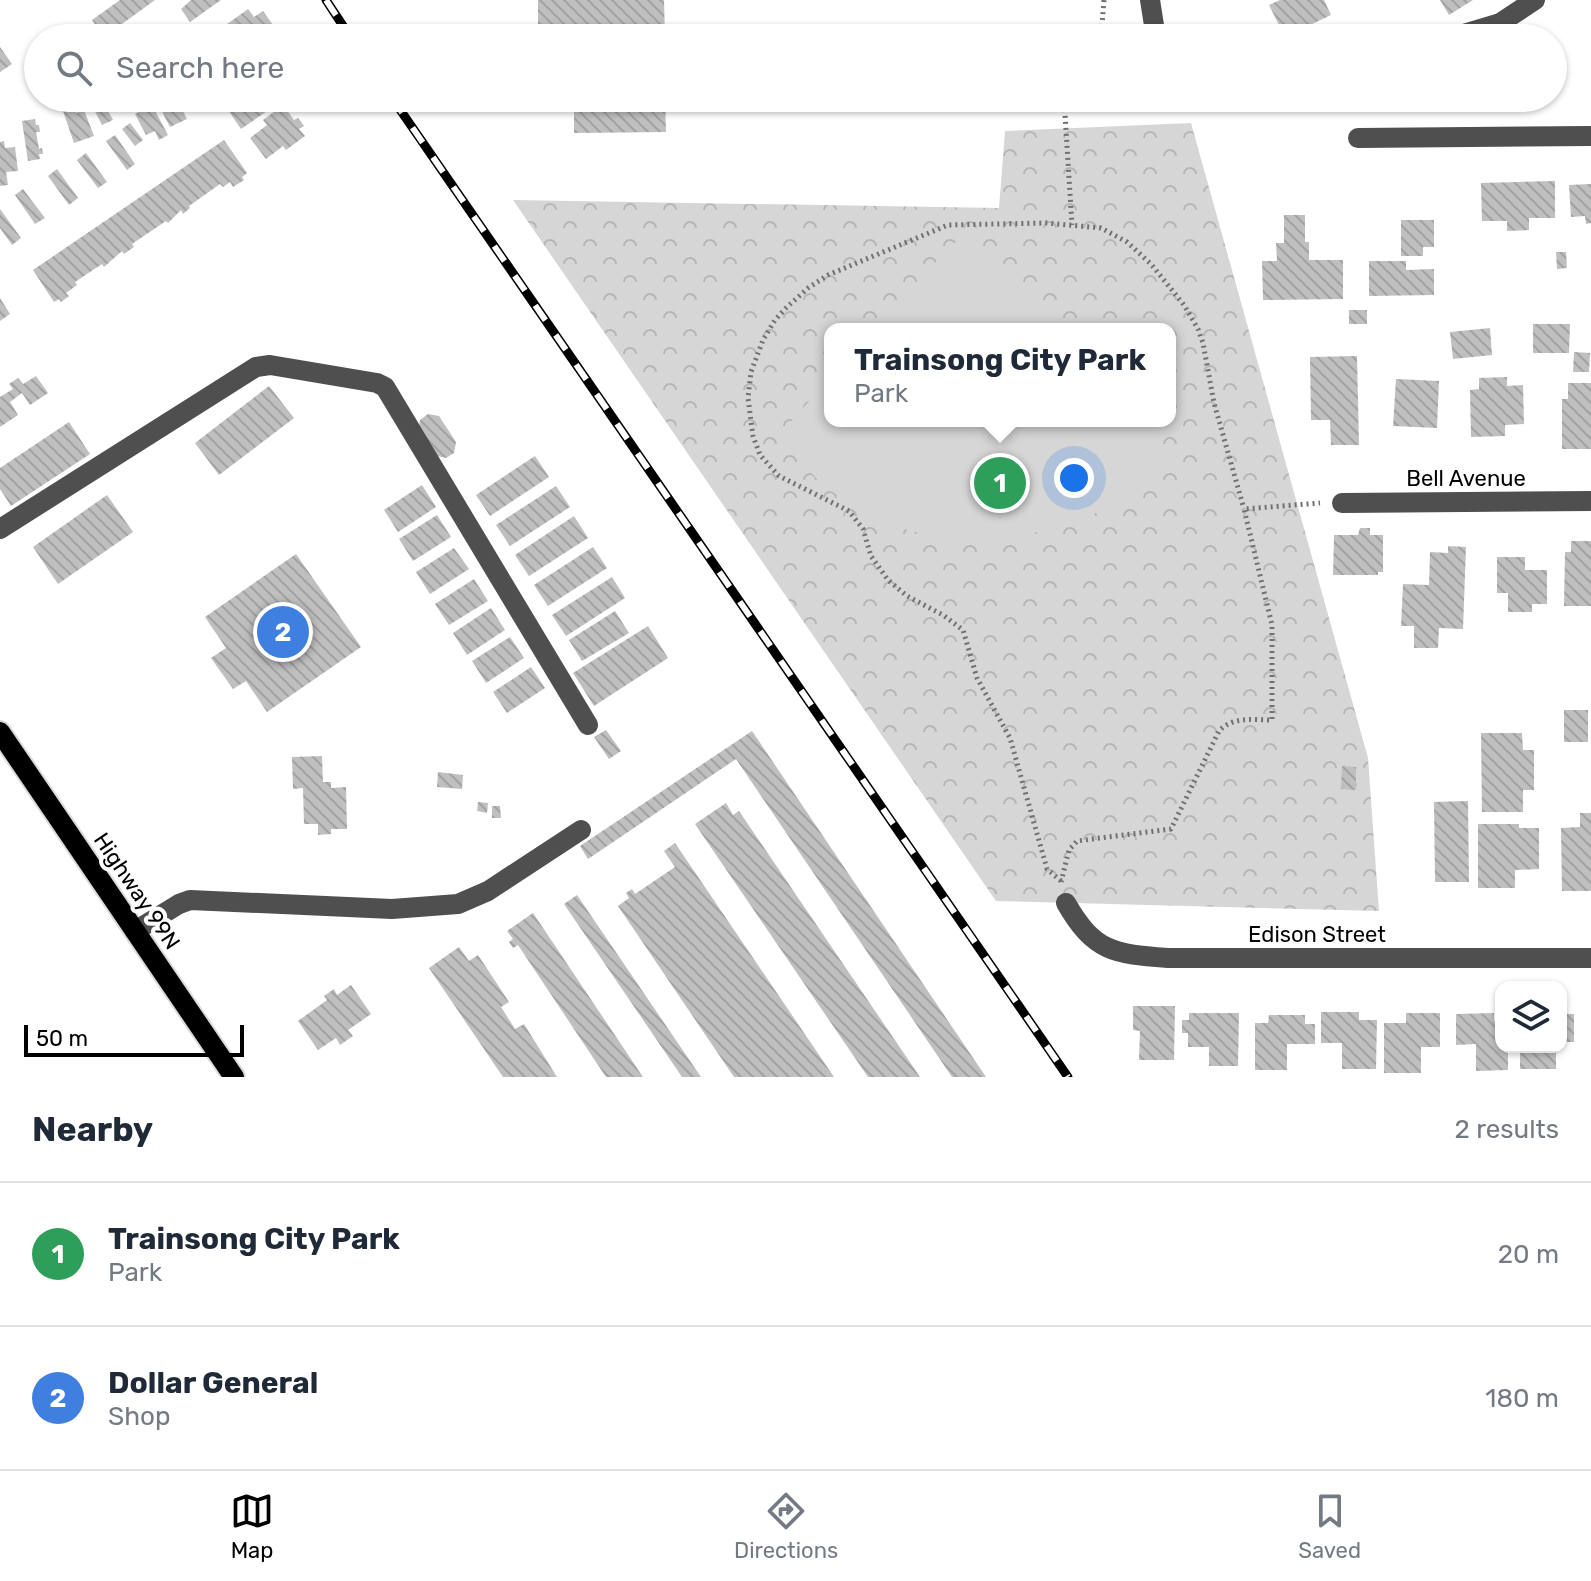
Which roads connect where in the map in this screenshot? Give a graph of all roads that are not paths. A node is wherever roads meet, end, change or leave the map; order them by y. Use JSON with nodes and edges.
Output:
{"nodes":[{"id":1,"x":1150,"y":0,"type":"edge"},
{"id":2,"x":1535,"y":0,"type":"edge"},
{"id":3,"x":1154,"y":24,"type":"edge"},
{"id":4,"x":1497,"y":24,"type":"edge"},
{"id":5,"x":1591,"y":136,"type":"edge"},
{"id":6,"x":1358,"y":138,"type":"dead end"},
{"id":7,"x":1591,"y":501,"type":"edge"},
{"id":8,"x":1342,"y":503,"type":"road end"},
{"id":9,"x":0,"y":529,"type":"edge"},
{"id":10,"x":588,"y":725,"type":"dead end"},
{"id":11,"x":0,"y":732,"type":"edge"},
{"id":12,"x":581,"y":830,"type":"dead end"},
{"id":13,"x":1066,"y":903,"type":"road end"},
{"id":14,"x":135,"y":931,"type":"junction"},
{"id":15,"x":1591,"y":958,"type":"edge"},
{"id":16,"x":234,"y":1077,"type":"edge"}],
"edges":[{"from":1,"to":3,"type":"street"},
{"from":2,"to":4,"type":"street"},
{"from":5,"to":6,"type":"street"},
{"from":7,"to":8,"type":"street","name":"Bell Avenue"},
{"from":9,"to":10,"type":"street"},
{"from":11,"to":14,"type":"main road","name":"Highway 99N"},
{"from":12,"to":14,"type":"street"},
{"from":13,"to":15,"type":"street","name":"Edison Street"},
{"from":14,"to":16,"type":"main road","name":"Highway 99N"}]}
